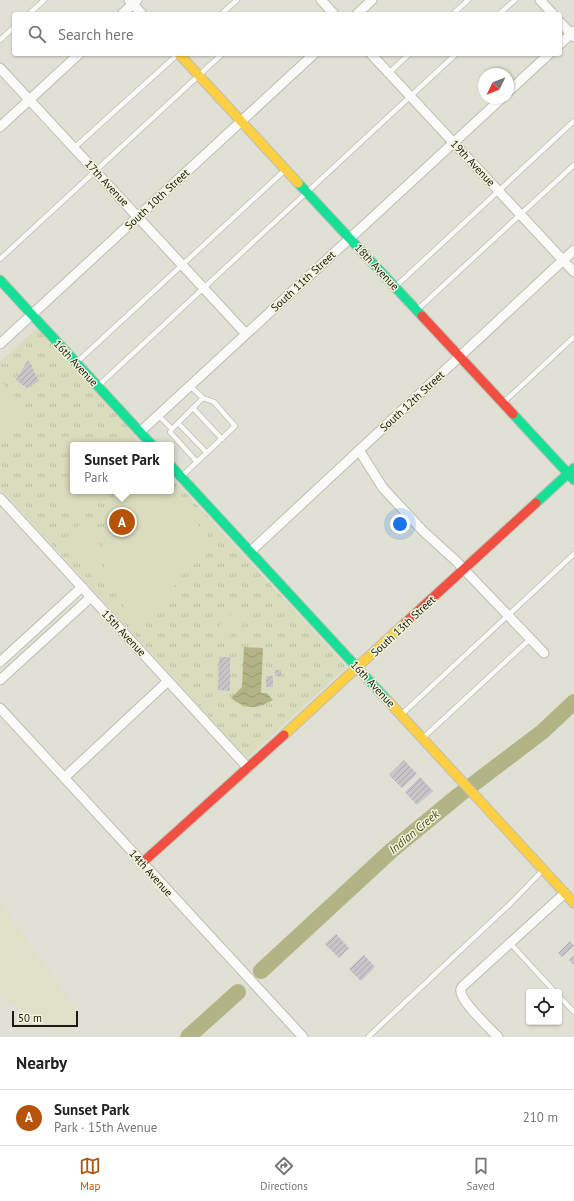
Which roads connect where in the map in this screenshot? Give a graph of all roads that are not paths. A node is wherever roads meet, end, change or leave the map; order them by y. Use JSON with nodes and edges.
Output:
{"nodes":[{"id":1,"x":44,"y":0,"type":"edge"},
{"id":2,"x":237,"y":0,"type":"edge"},
{"id":3,"x":321,"y":0,"type":"edge"},
{"id":4,"x":372,"y":0,"type":"edge"},
{"id":5,"x":468,"y":0,"type":"edge"},
{"id":6,"x":515,"y":0,"type":"edge"},
{"id":7,"x":540,"y":0,"type":"edge"},
{"id":8,"x":133,"y":1,"type":"edge"},
{"id":9,"x":30,"y":12,"type":"edge"},
{"id":10,"x":124,"y":12,"type":"edge"},
{"id":11,"x":141,"y":12,"type":"edge"},
{"id":12,"x":223,"y":12,"type":"edge"},
{"id":13,"x":332,"y":12,"type":"edge"},
{"id":14,"x":359,"y":12,"type":"edge"},
{"id":15,"x":455,"y":12,"type":"edge"},
{"id":16,"x":502,"y":12,"type":"edge"},
{"id":17,"x":551,"y":12,"type":"edge"},
{"id":18,"x":562,"y":24,"type":"edge"},
{"id":19,"x":12,"y":29,"type":"edge"},
{"id":20,"x":573,"y":34,"type":"edge"},
{"id":21,"x":0,"y":40,"type":"edge"},
{"id":22,"x":562,"y":42,"type":"edge"},
{"id":23,"x":77,"y":56,"type":"edge"},
{"id":24,"x":177,"y":56,"type":"edge"},
{"id":25,"x":181,"y":56,"type":"edge"},
{"id":26,"x":220,"y":56,"type":"edge"},
{"id":27,"x":312,"y":56,"type":"edge"},
{"id":28,"x":374,"y":56,"type":"edge"},
{"id":29,"x":407,"y":56,"type":"edge"},
{"id":30,"x":454,"y":56,"type":"edge"},
{"id":31,"x":547,"y":56,"type":"edge"},
{"id":32,"x":0,"y":68,"type":"edge"},
{"id":33,"x":389,"y":73,"type":"junction"},
{"id":34,"x":199,"y":75,"type":"junction"},
{"id":35,"x":514,"y":86,"type":"edge"},
{"id":36,"x":410,"y":96,"type":"junction"},
{"id":37,"x":29,"y":100,"type":"junction"},
{"id":38,"x":496,"y":104,"type":"edge"},
{"id":39,"x":241,"y":121,"type":"junction"},
{"id":40,"x":574,"y":121,"type":"edge"},
{"id":41,"x":0,"y":127,"type":"edge"},
{"id":42,"x":454,"y":143,"type":"junction"},
{"id":43,"x":74,"y":148,"type":"junction"},
{"id":44,"x":574,"y":165,"type":"edge"},
{"id":45,"x":286,"y":169,"type":"junction"},
{"id":46,"x":95,"y":171,"type":"junction"},
{"id":47,"x":499,"y":191,"type":"junction"},
{"id":48,"x":307,"y":192,"type":"junction"},
{"id":49,"x":520,"y":215,"type":"junction"},
{"id":50,"x":138,"y":217,"type":"junction"},
{"id":51,"x":350,"y":238,"type":"junction"},
{"id":52,"x":574,"y":250,"type":"edge"},
{"id":53,"x":0,"y":259,"type":"edge"},
{"id":54,"x":563,"y":260,"type":"junction"},
{"id":55,"x":182,"y":265,"type":"junction"},
{"id":56,"x":574,"y":272,"type":"edge"},
{"id":57,"x":0,"y":280,"type":"edge"},
{"id":58,"x":395,"y":287,"type":"junction"},
{"id":59,"x":204,"y":288,"type":"junction"},
{"id":60,"x":417,"y":310,"type":"junction"},
{"id":61,"x":32,"y":315,"type":"junction"},
{"id":62,"x":246,"y":334,"type":"junction"},
{"id":63,"x":574,"y":337,"type":"edge"},
{"id":64,"x":0,"y":344,"type":"edge"},
{"id":65,"x":459,"y":356,"type":"junction"},
{"id":66,"x":76,"y":363,"type":"junction"},
{"id":67,"x":98,"y":386,"type":"junction"},
{"id":68,"x":190,"y":386,"type":"junction"},
{"id":69,"x":204,"y":398,"type":"junction"},
{"id":70,"x":503,"y":404,"type":"junction"},
{"id":71,"x":193,"y":408,"type":"junction"},
{"id":72,"x":158,"y":415,"type":"junction"},
{"id":73,"x":178,"y":423,"type":"junction"},
{"id":74,"x":171,"y":431,"type":"junction"},
{"id":75,"x":140,"y":432,"type":"junction"},
{"id":76,"x":222,"y":439,"type":"junction"},
{"id":77,"x":149,"y":442,"type":"edge"},
{"id":78,"x":359,"y":450,"type":"junction"},
{"id":79,"x":207,"y":453,"type":"junction"},
{"id":80,"x":197,"y":462,"type":"junction"},
{"id":81,"x":174,"y":469,"type":"edge"},
{"id":82,"x":572,"y":474,"type":"edge"},
{"id":83,"x":181,"y":477,"type":"junction"},
{"id":84,"x":1,"y":500,"type":"edge"},
{"id":85,"x":250,"y":552,"type":"junction"},
{"id":86,"x":574,"y":554,"type":"edge"},
{"id":87,"x":464,"y":570,"type":"junction"},
{"id":88,"x":82,"y":587,"type":"junction"},
{"id":89,"x":91,"y":597,"type":"junction"},
{"id":90,"x":508,"y":615,"type":"junction"},
{"id":91,"x":530,"y":639,"type":"junction"},
{"id":92,"x":544,"y":653,"type":"dead end"},
{"id":93,"x":0,"y":662,"type":"edge"},
{"id":94,"x":357,"y":668,"type":"junction"},
{"id":95,"x":0,"y":680,"type":"edge"},
{"id":96,"x":168,"y":681,"type":"junction"},
{"id":97,"x":0,"y":708,"type":"edge"},
{"id":98,"x":401,"y":715,"type":"junction"},
{"id":99,"x":423,"y":738,"type":"junction"},
{"id":100,"x":248,"y":768,"type":"junction"},
{"id":101,"x":64,"y":778,"type":"junction"},
{"id":102,"x":142,"y":863,"type":"junction"},
{"id":103,"x":543,"y":870,"type":"junction"},
{"id":104,"x":565,"y":893,"type":"junction"},
{"id":105,"x":574,"y":903,"type":"edge"},
{"id":106,"x":510,"y":943,"type":"junction"},
{"id":107,"x":552,"y":989,"type":"edge"},
{"id":108,"x":562,"y":999,"type":"edge"},
{"id":109,"x":574,"y":1012,"type":"edge"},
{"id":110,"x":303,"y":1037,"type":"edge"},
{"id":111,"x":368,"y":1037,"type":"edge"},
{"id":112,"x":498,"y":1037,"type":"edge"}],
"edges":[{"from":1,"to":9,"type":"lane"},
{"from":2,"to":12,"type":"lane"},
{"from":3,"to":13,"type":"street"},
{"from":4,"to":14,"type":"street"},
{"from":5,"to":15,"type":"lane"},
{"from":6,"to":16,"type":"lane"},
{"from":7,"to":17,"type":"street"},
{"from":8,"to":10,"type":"street"},
{"from":8,"to":11,"type":"street"},
{"from":18,"to":20,"type":"street"},
{"from":19,"to":21,"type":"lane"},
{"from":20,"to":22,"type":"street"},
{"from":23,"to":37,"type":"street"},
{"from":24,"to":43,"type":"lane"},
{"from":25,"to":34,"type":"street","name":"18th Avenue"},
{"from":26,"to":34,"type":"lane"},
{"from":27,"to":39,"type":"street","name":"South 10th Street"},
{"from":28,"to":33,"type":"street","name":"19th Avenue"},
{"from":29,"to":33,"type":"lane"},
{"from":30,"to":36,"type":"lane"},
{"from":31,"to":35,"type":"street"},
{"from":32,"to":37,"type":"street","name":"17th Avenue"},
{"from":33,"to":36,"type":"street","name":"19th Avenue"},
{"from":34,"to":39,"type":"street","name":"18th Avenue"},
{"from":34,"to":46,"type":"lane"},
{"from":36,"to":42,"type":"street","name":"19th Avenue"},
{"from":36,"to":48,"type":"lane"},
{"from":37,"to":41,"type":"street"},
{"from":37,"to":43,"type":"street","name":"17th Avenue"},
{"from":38,"to":42,"type":"street","name":"South 11th Street"},
{"from":39,"to":45,"type":"street","name":"18th Avenue"},
{"from":39,"to":50,"type":"street","name":"South 10th Street"},
{"from":40,"to":47,"type":"lane"},
{"from":42,"to":47,"type":"street","name":"19th Avenue"},
{"from":42,"to":51,"type":"street","name":"South 11th Street"},
{"from":43,"to":46,"type":"street","name":"17th Avenue"},
{"from":44,"to":49,"type":"lane"},
{"from":45,"to":48,"type":"street","name":"18th Avenue"},
{"from":45,"to":55,"type":"lane"},
{"from":46,"to":50,"type":"street","name":"17th Avenue"},
{"from":46,"to":53,"type":"lane"},
{"from":47,"to":49,"type":"street","name":"19th Avenue"},
{"from":47,"to":58,"type":"lane"},
{"from":48,"to":51,"type":"street","name":"18th Avenue"},
{"from":48,"to":59,"type":"lane"},
{"from":49,"to":54,"type":"street","name":"19th Avenue"},
{"from":49,"to":60,"type":"lane"},
{"from":50,"to":55,"type":"street","name":"17th Avenue"},
{"from":50,"to":61,"type":"street","name":"South 10th Street"},
{"from":51,"to":58,"type":"street","name":"18th Avenue"},
{"from":51,"to":62,"type":"street","name":"South 11th Street"},
{"from":52,"to":54,"type":"street","name":"South 12th Street"},
{"from":54,"to":56,"type":"street","name":"19th Avenue"},
{"from":54,"to":65,"type":"street","name":"South 12th Street"},
{"from":55,"to":59,"type":"street","name":"17th Avenue"},
{"from":55,"to":66,"type":"lane"},
{"from":57,"to":61,"type":"street","name":"16th Avenue"},
{"from":58,"to":60,"type":"street","name":"18th Avenue"},
{"from":59,"to":62,"type":"street","name":"17th Avenue"},
{"from":59,"to":67,"type":"lane"},
{"from":60,"to":65,"type":"street","name":"18th Avenue"},
{"from":61,"to":64,"type":"street","name":"South 10th Street"},
{"from":61,"to":66,"type":"street","name":"16th Avenue"},
{"from":62,"to":68,"type":"street","name":"South 11th Street"},
{"from":63,"to":70,"type":"lane"},
{"from":65,"to":70,"type":"street","name":"18th Avenue"},
{"from":65,"to":78,"type":"street","name":"South 12th Street"},
{"from":66,"to":67,"type":"street","name":"16th Avenue"},
{"from":67,"to":75,"type":"street","name":"16th Avenue"},
{"from":68,"to":69,"type":"lane"},
{"from":68,"to":72,"type":"street","name":"South 11th Street"},
{"from":69,"to":71,"type":"lane"},
{"from":69,"to":76,"type":"lane"},
{"from":70,"to":82,"type":"street","name":"18th Avenue"},
{"from":71,"to":73,"type":"lane"},
{"from":71,"to":76,"type":"lane"},
{"from":72,"to":74,"type":"lane"},
{"from":72,"to":75,"type":"street","name":"South 11th Street"},
{"from":73,"to":74,"type":"lane"},
{"from":73,"to":79,"type":"lane"},
{"from":74,"to":80,"type":"lane"},
{"from":75,"to":77,"type":"street","name":"16th Avenue"},
{"from":76,"to":79,"type":"lane"},
{"from":78,"to":85,"type":"street","name":"South 12th Street"},
{"from":78,"to":87,"type":"street"},
{"from":79,"to":80,"type":"lane"},
{"from":80,"to":83,"type":"lane"},
{"from":81,"to":83,"type":"street","name":"16th Avenue"},
{"from":82,"to":87,"type":"street","name":"South 13th Street"},
{"from":83,"to":85,"type":"street","name":"16th Avenue"},
{"from":84,"to":88,"type":"street","name":"15th Avenue"},
{"from":85,"to":94,"type":"street","name":"16th Avenue"},
{"from":86,"to":90,"type":"lane"},
{"from":87,"to":90,"type":"street"},
{"from":87,"to":94,"type":"street","name":"South 13th Street"},
{"from":88,"to":89,"type":"street","name":"15th Avenue"},
{"from":88,"to":93,"type":"street"},
{"from":89,"to":95,"type":"street"},
{"from":89,"to":96,"type":"street","name":"15th Avenue"},
{"from":90,"to":91,"type":"street"},
{"from":90,"to":98,"type":"lane"},
{"from":91,"to":92,"type":"street"},
{"from":91,"to":99,"type":"lane"},
{"from":94,"to":98,"type":"street","name":"16th Avenue"},
{"from":94,"to":100,"type":"street","name":"South 13th Street"},
{"from":96,"to":100,"type":"street","name":"15th Avenue"},
{"from":96,"to":101,"type":"street"},
{"from":97,"to":101,"type":"street","name":"14th Avenue"},
{"from":98,"to":99,"type":"street","name":"16th Avenue"},
{"from":99,"to":103,"type":"street","name":"16th Avenue"},
{"from":100,"to":102,"type":"street","name":"South 13th Street"},
{"from":101,"to":102,"type":"street","name":"14th Avenue"},
{"from":102,"to":110,"type":"street","name":"14th Avenue"},
{"from":103,"to":104,"type":"street","name":"16th Avenue"},
{"from":103,"to":111,"type":"lane"},
{"from":104,"to":105,"type":"street","name":"16th Avenue"},
{"from":104,"to":106,"type":"street"},
{"from":106,"to":107,"type":"lane"},
{"from":106,"to":112,"type":"street"},
{"from":108,"to":109,"type":"lane"}]}
